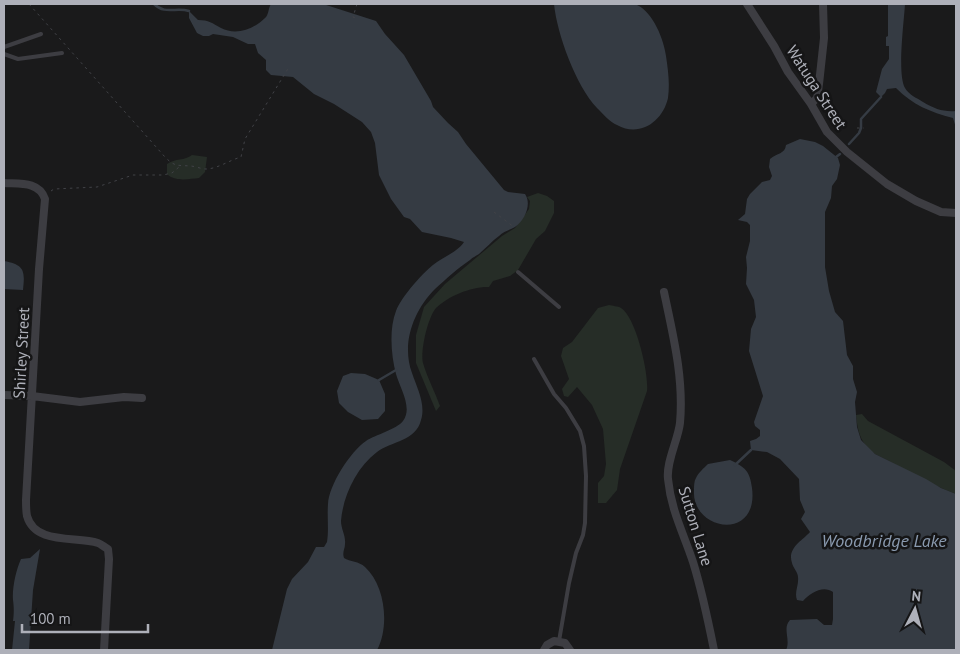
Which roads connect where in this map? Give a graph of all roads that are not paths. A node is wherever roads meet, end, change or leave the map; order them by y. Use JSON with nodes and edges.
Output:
{"nodes":[{"id":1,"x":747,"y":4,"type":"edge"},
{"id":2,"x":823,"y":4,"type":"edge"},
{"id":3,"x":41,"y":34,"type":"dead end"},
{"id":4,"x":4,"y":47,"type":"edge"},
{"id":5,"x":4,"y":54,"type":"edge"},
{"id":6,"x":62,"y":54,"type":"dead end"},
{"id":7,"x":811,"y":104,"type":"junction"},
{"id":8,"x":4,"y":183,"type":"edge"},
{"id":9,"x":956,"y":213,"type":"edge"},
{"id":10,"x":518,"y":272,"type":"dead end"},
{"id":11,"x":664,"y":292,"type":"dead end"},
{"id":12,"x":559,"y":307,"type":"dead end"},
{"id":13,"x":534,"y":359,"type":"dead end"},
{"id":14,"x":4,"y":395,"type":"edge"},
{"id":15,"x":32,"y":396,"type":"junction"},
{"id":16,"x":142,"y":398,"type":"dead end"},
{"id":17,"x":559,"y":641,"type":"junction"},
{"id":18,"x":104,"y":650,"type":"edge"},
{"id":19,"x":544,"y":650,"type":"edge"},
{"id":20,"x":570,"y":650,"type":"edge"},
{"id":21,"x":714,"y":650,"type":"edge"}],
"edges":[{"from":1,"to":7,"type":"street","name":"Watuga Street"},
{"from":2,"to":7,"type":"street"},
{"from":3,"to":4,"type":"lane"},
{"from":5,"to":6,"type":"lane"},
{"from":7,"to":9,"type":"street","name":"Watuga Street"},
{"from":8,"to":15,"type":"street","name":"Shirley Street"},
{"from":10,"to":12,"type":"lane"},
{"from":11,"to":21,"type":"street","name":"Sutton Lane"},
{"from":13,"to":17,"type":"lane"},
{"from":14,"to":15,"type":"street"},
{"from":15,"to":16,"type":"street"},
{"from":15,"to":18,"type":"street","name":"Shirley Street"},
{"from":17,"to":19,"type":"street"},
{"from":17,"to":20,"type":"street"}]}
